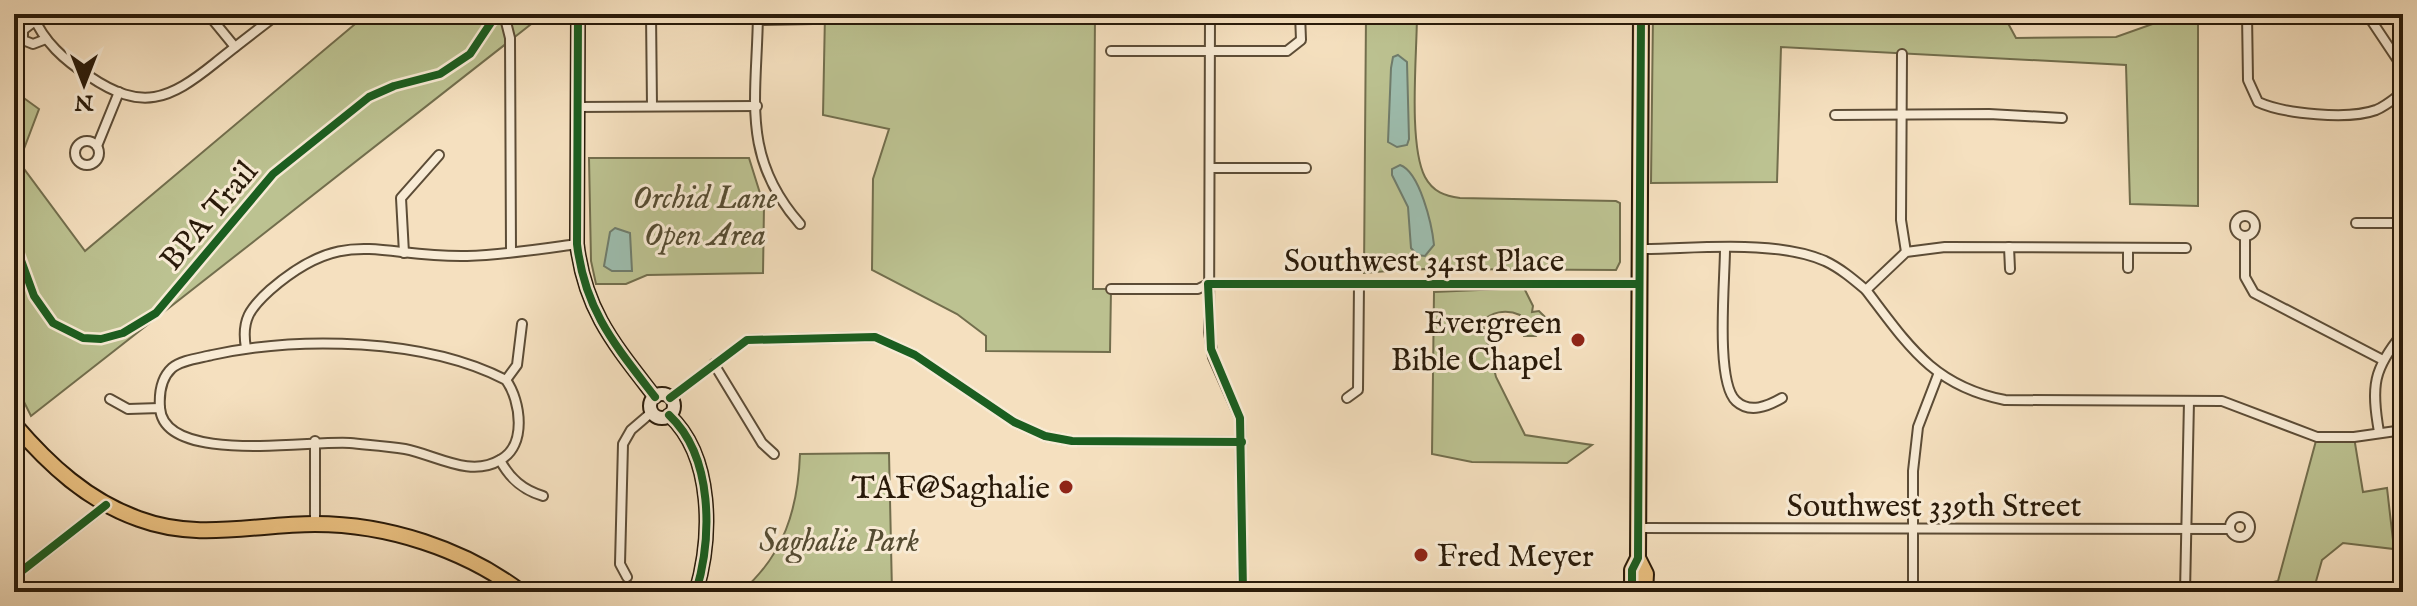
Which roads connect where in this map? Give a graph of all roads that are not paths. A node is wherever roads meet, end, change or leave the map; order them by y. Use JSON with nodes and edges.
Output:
{"nodes":[{"id":1,"x":208,"y":14,"type":"edge"},
{"id":2,"x":278,"y":14,"type":"edge"},
{"id":3,"x":504,"y":14,"type":"edge"},
{"id":4,"x":578,"y":14,"type":"edge"},
{"id":5,"x":651,"y":14,"type":"edge"},
{"id":6,"x":1210,"y":14,"type":"edge"},
{"id":7,"x":1300,"y":14,"type":"edge"},
{"id":8,"x":1641,"y":14,"type":"edge"},
{"id":9,"x":2247,"y":14,"type":"edge"},
{"id":10,"x":2369,"y":14,"type":"edge"},
{"id":11,"x":758,"y":17,"type":"edge"},
{"id":12,"x":34,"y":18,"type":"edge"},
{"id":13,"x":813,"y":19,"type":"dead end"},
{"id":14,"x":46,"y":39,"type":"junction"},
{"id":15,"x":235,"y":47,"type":"junction"},
{"id":16,"x":1111,"y":51,"type":"dead end"},
{"id":17,"x":1210,"y":51,"type":"junction"},
{"id":18,"x":1902,"y":54,"type":"dead end"},
{"id":19,"x":2403,"y":68,"type":"edge"},
{"id":20,"x":119,"y":92,"type":"junction"},
{"id":21,"x":2403,"y":92,"type":"edge"},
{"id":22,"x":652,"y":106,"type":"junction"},
{"id":23,"x":757,"y":106,"type":"junction"},
{"id":24,"x":577,"y":107,"type":"junction"},
{"id":25,"x":1835,"y":115,"type":"dead end"},
{"id":26,"x":1902,"y":116,"type":"junction"},
{"id":27,"x":2062,"y":118,"type":"dead end"},
{"id":28,"x":97,"y":146,"type":"dead end"},
{"id":29,"x":439,"y":155,"type":"dead end"},
{"id":30,"x":1211,"y":168,"type":"junction"},
{"id":31,"x":1306,"y":168,"type":"dead end"},
{"id":32,"x":2356,"y":223,"type":"dead end"},
{"id":33,"x":2403,"y":223,"type":"edge"},
{"id":34,"x":800,"y":224,"type":"dead end"},
{"id":35,"x":2245,"y":236,"type":"dead end"},
{"id":36,"x":577,"y":244,"type":"junction"},
{"id":37,"x":2009,"y":247,"type":"junction"},
{"id":38,"x":2128,"y":248,"type":"junction"},
{"id":39,"x":2186,"y":248,"type":"dead end"},
{"id":40,"x":1639,"y":249,"type":"junction"},
{"id":41,"x":1725,"y":249,"type":"junction"},
{"id":42,"x":511,"y":252,"type":"junction"},
{"id":43,"x":1906,"y":252,"type":"junction"},
{"id":44,"x":404,"y":253,"type":"junction"},
{"id":45,"x":2128,"y":268,"type":"dead end"},
{"id":46,"x":2010,"y":269,"type":"dead end"},
{"id":47,"x":1208,"y":284,"type":"junction"},
{"id":48,"x":1359,"y":284,"type":"junction"},
{"id":49,"x":1639,"y":284,"type":"junction"},
{"id":50,"x":1111,"y":289,"type":"dead end"},
{"id":51,"x":1866,"y":290,"type":"junction"},
{"id":52,"x":522,"y":324,"type":"dead end"},
{"id":53,"x":2403,"y":333,"type":"edge"},
{"id":54,"x":246,"y":348,"type":"junction"},
{"id":55,"x":2381,"y":359,"type":"junction"},
{"id":56,"x":714,"y":364,"type":"junction"},
{"id":57,"x":1938,"y":375,"type":"junction"},
{"id":58,"x":506,"y":380,"type":"junction"},
{"id":59,"x":655,"y":397,"type":"junction"},
{"id":60,"x":670,"y":398,"type":"junction"},
{"id":61,"x":1347,"y":398,"type":"dead end"},
{"id":62,"x":1782,"y":398,"type":"dead end"},
{"id":63,"x":110,"y":399,"type":"dead end"},
{"id":64,"x":2189,"y":401,"type":"junction"},
{"id":65,"x":160,"y":408,"type":"junction"},
{"id":66,"x":652,"y":412,"type":"junction"},
{"id":67,"x":669,"y":415,"type":"junction"},
{"id":68,"x":14,"y":424,"type":"edge"},
{"id":69,"x":2403,"y":430,"type":"edge"},
{"id":70,"x":2379,"y":432,"type":"junction"},
{"id":71,"x":315,"y":441,"type":"junction"},
{"id":72,"x":1242,"y":442,"type":"junction"},
{"id":73,"x":774,"y":454,"type":"dead end"},
{"id":74,"x":500,"y":460,"type":"junction"},
{"id":75,"x":543,"y":496,"type":"dead end"},
{"id":76,"x":106,"y":505,"type":"junction"},
{"id":77,"x":315,"y":524,"type":"junction"},
{"id":78,"x":1638,"y":528,"type":"junction"},
{"id":79,"x":2187,"y":529,"type":"junction"},
{"id":80,"x":2230,"y":529,"type":"dead end"},
{"id":81,"x":1913,"y":530,"type":"junction"},
{"id":82,"x":1638,"y":558,"type":"junction"},
{"id":83,"x":14,"y":577,"type":"edge"},
{"id":84,"x":627,"y":577,"type":"dead end"},
{"id":85,"x":521,"y":592,"type":"edge"},
{"id":86,"x":696,"y":592,"type":"edge"},
{"id":87,"x":1243,"y":592,"type":"edge"},
{"id":88,"x":1632,"y":592,"type":"edge"},
{"id":89,"x":1645,"y":592,"type":"edge"},
{"id":90,"x":1913,"y":592,"type":"edge"},
{"id":91,"x":2185,"y":592,"type":"edge"},
{"id":92,"x":2358,"y":592,"type":"edge"},
{"id":93,"x":2373,"y":592,"type":"edge"}],
"edges":[{"from":1,"to":15,"type":"street"},
{"from":2,"to":15,"type":"street"},
{"from":3,"to":42,"type":"street"},
{"from":4,"to":24,"type":"street"},
{"from":5,"to":22,"type":"street"},
{"from":6,"to":17,"type":"street"},
{"from":7,"to":17,"type":"street"},
{"from":8,"to":40,"type":"main road"},
{"from":9,"to":21,"type":"street"},
{"from":10,"to":19,"type":"street"},
{"from":11,"to":13,"type":"street"},
{"from":11,"to":23,"type":"street"},
{"from":12,"to":14,"type":"street"},
{"from":12,"to":14,"type":"street"},
{"from":14,"to":20,"type":"street"},
{"from":15,"to":20,"type":"street"},
{"from":16,"to":17,"type":"street"},
{"from":17,"to":30,"type":"street"},
{"from":18,"to":26,"type":"street"},
{"from":20,"to":28,"type":"street"},
{"from":22,"to":23,"type":"street"},
{"from":22,"to":24,"type":"street"},
{"from":23,"to":34,"type":"street"},
{"from":24,"to":36,"type":"street"},
{"from":25,"to":26,"type":"street"},
{"from":26,"to":27,"type":"street"},
{"from":26,"to":43,"type":"street"},
{"from":29,"to":44,"type":"street"},
{"from":30,"to":31,"type":"street"},
{"from":30,"to":47,"type":"street"},
{"from":32,"to":33,"type":"street"},
{"from":35,"to":55,"type":"street"},
{"from":36,"to":42,"type":"street"},
{"from":36,"to":59,"type":"street"},
{"from":37,"to":38,"type":"street"},
{"from":37,"to":43,"type":"street"},
{"from":37,"to":46,"type":"street"},
{"from":38,"to":39,"type":"street"},
{"from":38,"to":45,"type":"street"},
{"from":40,"to":41,"type":"street"},
{"from":40,"to":49,"type":"main road"},
{"from":41,"to":51,"type":"street"},
{"from":41,"to":62,"type":"street"},
{"from":42,"to":44,"type":"street"},
{"from":43,"to":51,"type":"street"},
{"from":44,"to":54,"type":"street"},
{"from":47,"to":48,"type":"street","name":"Southwest 341st Place"},
{"from":47,"to":50,"type":"street","name":"Southwest 341st Place"},
{"from":47,"to":72,"type":"street"},
{"from":48,"to":49,"type":"street","name":"Southwest 341st Place"},
{"from":48,"to":61,"type":"street"},
{"from":49,"to":78,"type":"main road"},
{"from":51,"to":57,"type":"street"},
{"from":52,"to":58,"type":"street"},
{"from":53,"to":55,"type":"street"},
{"from":54,"to":58,"type":"street"},
{"from":54,"to":65,"type":"street"},
{"from":55,"to":70,"type":"street"},
{"from":56,"to":60,"type":"street"},
{"from":56,"to":72,"type":"street"},
{"from":56,"to":73,"type":"street"},
{"from":57,"to":64,"type":"street"},
{"from":57,"to":81,"type":"street"},
{"from":58,"to":74,"type":"street"},
{"from":59,"to":60,"type":"street"},
{"from":59,"to":66,"type":"street"},
{"from":60,"to":67,"type":"street"},
{"from":63,"to":65,"type":"street"},
{"from":64,"to":70,"type":"street"},
{"from":64,"to":79,"type":"street"},
{"from":65,"to":71,"type":"street"},
{"from":66,"to":67,"type":"street"},
{"from":66,"to":84,"type":"street"},
{"from":67,"to":86,"type":"street"},
{"from":68,"to":76,"type":"main road"},
{"from":69,"to":70,"type":"street"},
{"from":71,"to":74,"type":"street"},
{"from":71,"to":77,"type":"street"},
{"from":72,"to":87,"type":"street"},
{"from":74,"to":75,"type":"street"},
{"from":76,"to":77,"type":"main road"},
{"from":76,"to":83,"type":"street"},
{"from":77,"to":85,"type":"main road"},
{"from":78,"to":81,"type":"street","name":"Southwest 339th Street"},
{"from":78,"to":82,"type":"main road"},
{"from":79,"to":80,"type":"street","name":"Southwest 339th Street"},
{"from":79,"to":81,"type":"street","name":"Southwest 339th Street"},
{"from":79,"to":91,"type":"street"},
{"from":81,"to":90,"type":"street"},
{"from":82,"to":88,"type":"main road"},
{"from":82,"to":89,"type":"main road"},
{"from":92,"to":93,"type":"street"}]}
